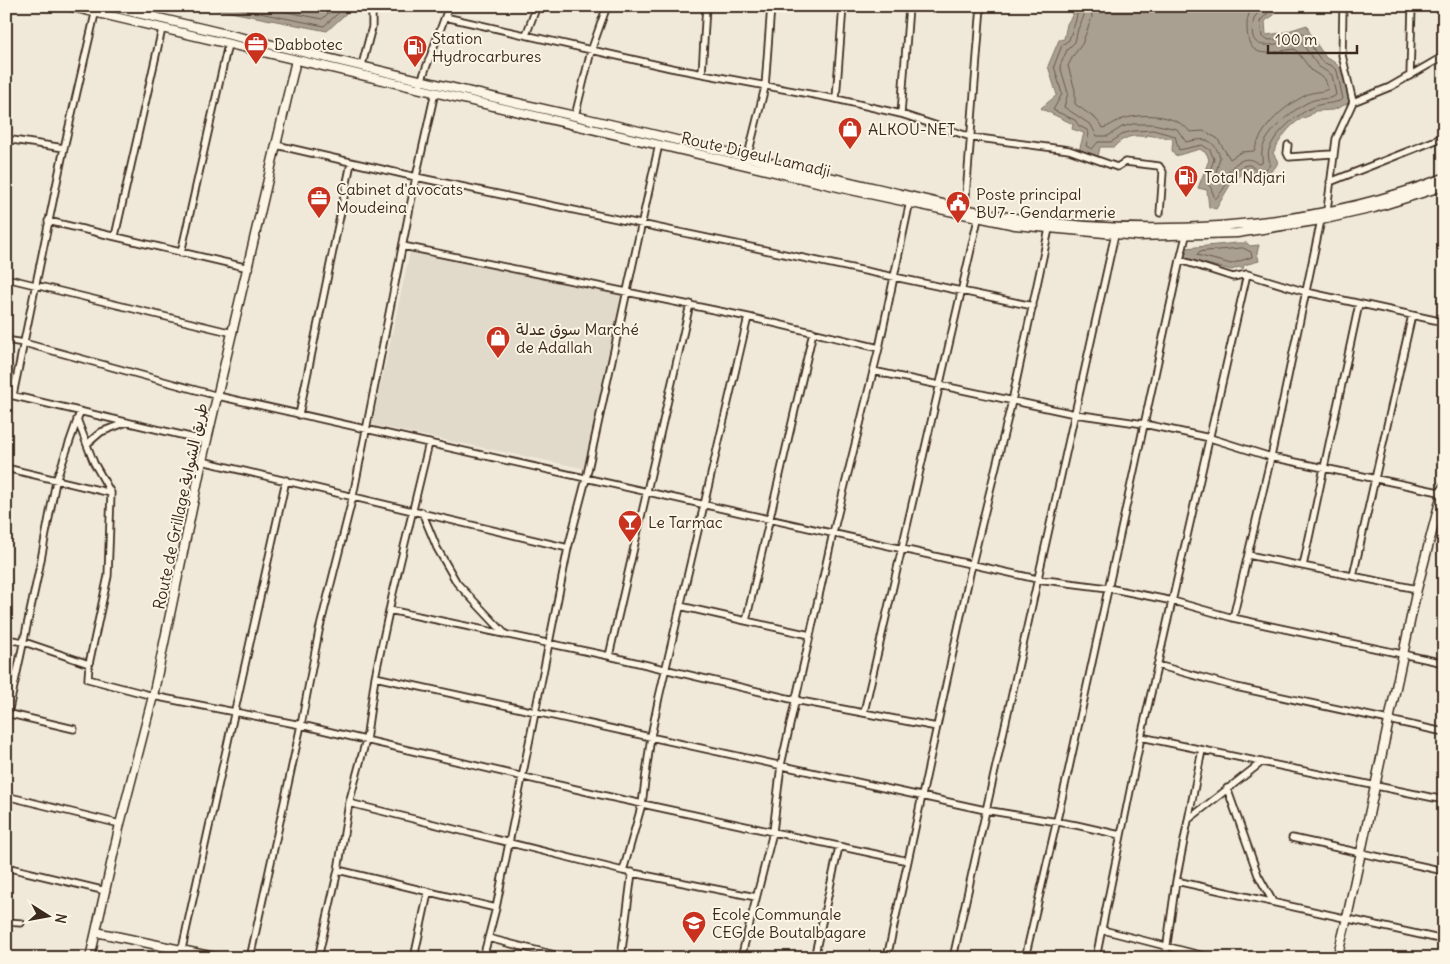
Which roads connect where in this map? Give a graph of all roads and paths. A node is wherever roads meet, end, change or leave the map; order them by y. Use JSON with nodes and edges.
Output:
{"nodes":[{"id":1,"x":68,"y":6,"type":"edge"},
{"id":2,"x":107,"y":6,"type":"edge"},
{"id":3,"x":372,"y":6,"type":"edge"},
{"id":4,"x":449,"y":6,"type":"edge"},
{"id":5,"x":537,"y":6,"type":"edge"},
{"id":6,"x":608,"y":6,"type":"edge"},
{"id":7,"x":706,"y":6,"type":"edge"},
{"id":8,"x":771,"y":6,"type":"edge"},
{"id":9,"x":843,"y":6,"type":"edge"},
{"id":10,"x":909,"y":6,"type":"edge"},
{"id":11,"x":981,"y":6,"type":"edge"},
{"id":12,"x":1343,"y":6,"type":"edge"},
{"id":13,"x":1412,"y":6,"type":"edge"},
{"id":14,"x":95,"y":14,"type":"junction"},
{"id":15,"x":445,"y":17,"type":"junction"},
{"id":16,"x":162,"y":29,"type":"junction"},
{"id":17,"x":526,"y":35,"type":"junction"},
{"id":18,"x":228,"y":44,"type":"junction"},
{"id":19,"x":591,"y":51,"type":"junction"},
{"id":20,"x":1444,"y":56,"type":"edge"},
{"id":21,"x":296,"y":60,"type":"junction"},
{"id":22,"x":362,"y":65,"type":"junction"},
{"id":23,"x":702,"y":74,"type":"junction"},
{"id":24,"x":1410,"y":76,"type":"junction"},
{"id":25,"x":422,"y":79,"type":"junction"},
{"id":26,"x":765,"y":87,"type":"junction"},
{"id":27,"x":419,"y":88,"type":"junction"},
{"id":28,"x":435,"y":92,"type":"junction"},
{"id":29,"x":836,"y":99,"type":"junction"},
{"id":30,"x":1353,"y":102,"type":"junction"},
{"id":31,"x":901,"y":114,"type":"junction"},
{"id":32,"x":575,"y":116,"type":"junction"},
{"id":33,"x":971,"y":137,"type":"junction"},
{"id":34,"x":1444,"y":137,"type":"edge"},
{"id":35,"x":6,"y":139,"type":"edge"},
{"id":36,"x":659,"y":144,"type":"junction"},
{"id":37,"x":276,"y":145,"type":"junction"},
{"id":38,"x":1288,"y":145,"type":"dead end"},
{"id":39,"x":64,"y":148,"type":"junction"},
{"id":40,"x":1332,"y":154,"type":"junction"},
{"id":41,"x":747,"y":159,"type":"junction"},
{"id":42,"x":351,"y":163,"type":"junction"},
{"id":43,"x":416,"y":176,"type":"junction"},
{"id":44,"x":1444,"y":178,"type":"edge"},
{"id":45,"x":1330,"y":182,"type":"junction"},
{"id":46,"x":1444,"y":186,"type":"edge"},
{"id":47,"x":910,"y":200,"type":"junction"},
{"id":48,"x":965,"y":208,"type":"junction"},
{"id":49,"x":1327,"y":210,"type":"junction"},
{"id":50,"x":1160,"y":213,"type":"dead end"},
{"id":51,"x":978,"y":219,"type":"junction"},
{"id":52,"x":1321,"y":220,"type":"junction"},
{"id":53,"x":48,"y":221,"type":"junction"},
{"id":54,"x":643,"y":223,"type":"junction"},
{"id":55,"x":1049,"y":229,"type":"junction"},
{"id":56,"x":1115,"y":234,"type":"junction"},
{"id":57,"x":115,"y":236,"type":"junction"},
{"id":58,"x":1186,"y":236,"type":"junction"},
{"id":59,"x":403,"y":246,"type":"junction"},
{"id":60,"x":181,"y":253,"type":"junction"},
{"id":61,"x":1180,"y":260,"type":"junction"},
{"id":62,"x":249,"y":268,"type":"junction"},
{"id":63,"x":1247,"y":274,"type":"junction"},
{"id":64,"x":894,"y":276,"type":"junction"},
{"id":65,"x":6,"y":278,"type":"edge"},
{"id":66,"x":34,"y":285,"type":"junction"},
{"id":67,"x":962,"y":291,"type":"junction"},
{"id":68,"x":1306,"y":292,"type":"junction"},
{"id":69,"x":627,"y":294,"type":"junction"},
{"id":70,"x":690,"y":304,"type":"junction"},
{"id":71,"x":1359,"y":304,"type":"junction"},
{"id":72,"x":1033,"y":306,"type":"junction"},
{"id":73,"x":1412,"y":315,"type":"junction"},
{"id":74,"x":748,"y":317,"type":"junction"},
{"id":75,"x":1444,"y":322,"type":"edge"},
{"id":76,"x":813,"y":332,"type":"junction"},
{"id":77,"x":233,"y":333,"type":"junction"},
{"id":78,"x":6,"y":340,"type":"edge"},
{"id":79,"x":24,"y":343,"type":"junction"},
{"id":80,"x":879,"y":348,"type":"junction"},
{"id":81,"x":873,"y":371,"type":"junction"},
{"id":82,"x":940,"y":386,"type":"junction"},
{"id":83,"x":6,"y":394,"type":"edge"},
{"id":84,"x":13,"y":395,"type":"junction"},
{"id":85,"x":218,"y":396,"type":"junction"},
{"id":86,"x":1012,"y":401,"type":"junction"},
{"id":87,"x":80,"y":412,"type":"junction"},
{"id":88,"x":299,"y":414,"type":"junction"},
{"id":89,"x":1074,"y":414,"type":"junction"},
{"id":90,"x":77,"y":419,"type":"junction"},
{"id":91,"x":127,"y":422,"type":"junction"},
{"id":92,"x":1144,"y":424,"type":"junction"},
{"id":93,"x":366,"y":430,"type":"junction"},
{"id":94,"x":1210,"y":438,"type":"junction"},
{"id":95,"x":207,"y":441,"type":"junction"},
{"id":96,"x":429,"y":443,"type":"junction"},
{"id":97,"x":87,"y":444,"type":"junction"},
{"id":98,"x":1271,"y":457,"type":"junction"},
{"id":99,"x":202,"y":461,"type":"junction"},
{"id":100,"x":6,"y":468,"type":"edge"},
{"id":101,"x":1324,"y":468,"type":"junction"},
{"id":102,"x":586,"y":479,"type":"junction"},
{"id":103,"x":1376,"y":479,"type":"junction"},
{"id":104,"x":286,"y":480,"type":"junction"},
{"id":105,"x":56,"y":481,"type":"junction"},
{"id":106,"x":1443,"y":490,"type":"edge"},
{"id":107,"x":647,"y":492,"type":"junction"},
{"id":108,"x":112,"y":494,"type":"junction"},
{"id":109,"x":353,"y":496,"type":"junction"},
{"id":110,"x":703,"y":504,"type":"junction"},
{"id":111,"x":413,"y":510,"type":"junction"},
{"id":112,"x":422,"y":512,"type":"junction"},
{"id":113,"x":771,"y":518,"type":"junction"},
{"id":114,"x":833,"y":533,"type":"junction"},
{"id":115,"x":568,"y":548,"type":"junction"},
{"id":116,"x":901,"y":548,"type":"junction"},
{"id":117,"x":1248,"y":554,"type":"junction"},
{"id":118,"x":972,"y":564,"type":"junction"},
{"id":119,"x":1303,"y":566,"type":"junction"},
{"id":120,"x":1352,"y":576,"type":"junction"},
{"id":121,"x":1037,"y":579,"type":"junction"},
{"id":122,"x":1108,"y":588,"type":"junction"},
{"id":123,"x":1416,"y":589,"type":"junction"},
{"id":124,"x":1172,"y":601,"type":"junction"},
{"id":125,"x":680,"y":606,"type":"junction"},
{"id":126,"x":390,"y":610,"type":"junction"},
{"id":127,"x":1233,"y":618,"type":"junction"},
{"id":128,"x":746,"y":621,"type":"junction"},
{"id":129,"x":810,"y":635,"type":"junction"},
{"id":130,"x":507,"y":636,"type":"junction"},
{"id":131,"x":6,"y":639,"type":"edge"},
{"id":132,"x":24,"y":642,"type":"junction"},
{"id":133,"x":549,"y":644,"type":"junction"},
{"id":134,"x":609,"y":656,"type":"junction"},
{"id":135,"x":1402,"y":656,"type":"junction"},
{"id":136,"x":89,"y":664,"type":"junction"},
{"id":137,"x":1444,"y":664,"type":"edge"},
{"id":138,"x":1157,"y":665,"type":"junction"},
{"id":139,"x":665,"y":671,"type":"junction"},
{"id":140,"x":375,"y":677,"type":"junction"},
{"id":141,"x":153,"y":696,"type":"junction"},
{"id":142,"x":795,"y":700,"type":"junction"},
{"id":143,"x":535,"y":712,"type":"junction"},
{"id":144,"x":864,"y":712,"type":"junction"},
{"id":145,"x":233,"y":713,"type":"junction"},
{"id":146,"x":7,"y":714,"type":"edge"},
{"id":147,"x":1390,"y":721,"type":"junction"},
{"id":148,"x":301,"y":724,"type":"junction"},
{"id":149,"x":937,"y":727,"type":"junction"},
{"id":150,"x":74,"y":729,"type":"dead end"},
{"id":151,"x":1444,"y":732,"type":"edge"},
{"id":152,"x":651,"y":736,"type":"junction"},
{"id":153,"x":1141,"y":737,"type":"junction"},
{"id":154,"x":366,"y":740,"type":"junction"},
{"id":155,"x":1202,"y":750,"type":"junction"},
{"id":156,"x":1262,"y":762,"type":"junction"},
{"id":157,"x":781,"y":766,"type":"junction"},
{"id":158,"x":523,"y":776,"type":"junction"},
{"id":159,"x":1375,"y":785,"type":"junction"},
{"id":160,"x":1227,"y":788,"type":"junction"},
{"id":161,"x":923,"y":795,"type":"junction"},
{"id":162,"x":6,"y":796,"type":"edge"},
{"id":163,"x":1444,"y":800,"type":"edge"},
{"id":164,"x":349,"y":803,"type":"junction"},
{"id":165,"x":642,"y":804,"type":"junction"},
{"id":166,"x":985,"y":810,"type":"junction"},
{"id":167,"x":1189,"y":820,"type":"junction"},
{"id":168,"x":1056,"y":822,"type":"junction"},
{"id":169,"x":120,"y":824,"type":"junction"},
{"id":170,"x":773,"y":832,"type":"junction"},
{"id":171,"x":1120,"y":835,"type":"junction"},
{"id":172,"x":1292,"y":838,"type":"dead end"},
{"id":173,"x":510,"y":843,"type":"junction"},
{"id":174,"x":839,"y":847,"type":"junction"},
{"id":175,"x":1361,"y":852,"type":"junction"},
{"id":176,"x":908,"y":861,"type":"junction"},
{"id":177,"x":6,"y":867,"type":"edge"},
{"id":178,"x":338,"y":870,"type":"junction"},
{"id":179,"x":623,"y":871,"type":"junction"},
{"id":180,"x":1444,"y":871,"type":"edge"},
{"id":181,"x":632,"y":872,"type":"junction"},
{"id":182,"x":1176,"y":881,"type":"junction"},
{"id":183,"x":106,"y":891,"type":"junction"},
{"id":184,"x":428,"y":893,"type":"junction"},
{"id":185,"x":756,"y":897,"type":"junction"},
{"id":186,"x":1273,"y":902,"type":"junction"},
{"id":187,"x":496,"y":908,"type":"junction"},
{"id":188,"x":1347,"y":918,"type":"junction"},
{"id":189,"x":6,"y":922,"type":"edge"},
{"id":190,"x":21,"y":923,"type":"dead end"},
{"id":191,"x":1103,"y":930,"type":"junction"},
{"id":192,"x":96,"y":932,"type":"junction"},
{"id":193,"x":488,"y":938,"type":"junction"},
{"id":194,"x":1444,"y":940,"type":"edge"},
{"id":195,"x":1167,"y":947,"type":"junction"},
{"id":196,"x":181,"y":954,"type":"edge"},
{"id":197,"x":90,"y":958,"type":"edge"},
{"id":198,"x":219,"y":958,"type":"edge"},
{"id":199,"x":250,"y":958,"type":"edge"},
{"id":200,"x":318,"y":958,"type":"edge"},
{"id":201,"x":414,"y":958,"type":"edge"},
{"id":202,"x":483,"y":958,"type":"edge"},
{"id":203,"x":567,"y":958,"type":"edge"},
{"id":204,"x":621,"y":958,"type":"edge"},
{"id":205,"x":741,"y":958,"type":"edge"},
{"id":206,"x":814,"y":958,"type":"edge"},
{"id":207,"x":888,"y":958,"type":"edge"},
{"id":208,"x":953,"y":958,"type":"edge"},
{"id":209,"x":1025,"y":958,"type":"edge"},
{"id":210,"x":1096,"y":958,"type":"edge"},
{"id":211,"x":1165,"y":958,"type":"edge"},
{"id":212,"x":1212,"y":958,"type":"edge"},
{"id":213,"x":1337,"y":958,"type":"edge"}],
"edges":[{"from":1,"to":14,"type":"main road","name":"Route Digeul Lamadji"},
{"from":2,"to":22,"type":"main road"},
{"from":3,"to":22,"type":"street"},
{"from":4,"to":15,"type":"street"},
{"from":5,"to":17,"type":"street"},
{"from":6,"to":19,"type":"street"},
{"from":7,"to":23,"type":"street"},
{"from":8,"to":26,"type":"street"},
{"from":9,"to":29,"type":"street"},
{"from":10,"to":31,"type":"street"},
{"from":11,"to":33,"type":"street"},
{"from":12,"to":30,"type":"street"},
{"from":13,"to":24,"type":"street"},
{"from":14,"to":16,"type":"main road","name":"Route Digeul Lamadji"},
{"from":14,"to":39,"type":"street"},
{"from":15,"to":17,"type":"street"},
{"from":15,"to":25,"type":"street"},
{"from":16,"to":18,"type":"main road","name":"Route Digeul Lamadji"},
{"from":16,"to":57,"type":"street"},
{"from":17,"to":19,"type":"street"},
{"from":18,"to":21,"type":"main road","name":"Route Digeul Lamadji"},
{"from":18,"to":60,"type":"street"},
{"from":19,"to":23,"type":"street"},
{"from":19,"to":32,"type":"street"},
{"from":20,"to":24,"type":"street"},
{"from":21,"to":27,"type":"main road","name":"Route Digeul Lamadji"},
{"from":21,"to":37,"type":"main road","name":"Route de Grillage طريق الشواية"},
{"from":22,"to":25,"type":"main road"},
{"from":23,"to":26,"type":"street"},
{"from":24,"to":30,"type":"street"},
{"from":25,"to":27,"type":"street"},
{"from":25,"to":32,"type":"main road"},
{"from":26,"to":29,"type":"street"},
{"from":26,"to":41,"type":"street"},
{"from":27,"to":28,"type":"main road","name":"Route Digeul Lamadji"},
{"from":28,"to":36,"type":"main road","name":"Route Digeul Lamadji"},
{"from":28,"to":43,"type":"street"},
{"from":29,"to":31,"type":"street"},
{"from":30,"to":40,"type":"street"},
{"from":31,"to":33,"type":"street"},
{"from":32,"to":41,"type":"main road"},
{"from":33,"to":48,"type":"street"},
{"from":33,"to":50,"type":"street"},
{"from":34,"to":45,"type":"street"},
{"from":35,"to":39,"type":"street"},
{"from":36,"to":47,"type":"main road","name":"Route Digeul Lamadji"},
{"from":36,"to":54,"type":"street"},
{"from":37,"to":42,"type":"street"},
{"from":37,"to":62,"type":"main road","name":"Route de Grillage طريق الشواية"},
{"from":38,"to":40,"type":"street"},
{"from":39,"to":53,"type":"street"},
{"from":40,"to":45,"type":"street"},
{"from":41,"to":47,"type":"main road"},
{"from":42,"to":43,"type":"street"},
{"from":42,"to":88,"type":"street"},
{"from":43,"to":54,"type":"street"},
{"from":43,"to":59,"type":"street"},
{"from":44,"to":49,"type":"main road"},
{"from":45,"to":49,"type":"street"},
{"from":46,"to":52,"type":"main road","name":"Route Digeul Lamadji"},
{"from":47,"to":48,"type":"main road"},
{"from":47,"to":51,"type":"main road","name":"Route Digeul Lamadji"},
{"from":47,"to":64,"type":"street"},
{"from":48,"to":49,"type":"main road"},
{"from":51,"to":55,"type":"main road","name":"Route Digeul Lamadji"},
{"from":51,"to":67,"type":"street"},
{"from":52,"to":58,"type":"main road","name":"Route Digeul Lamadji"},
{"from":52,"to":68,"type":"street"},
{"from":53,"to":57,"type":"street"},
{"from":53,"to":66,"type":"street"},
{"from":54,"to":64,"type":"street"},
{"from":54,"to":69,"type":"street"},
{"from":55,"to":56,"type":"main road","name":"Route Digeul Lamadji"},
{"from":55,"to":72,"type":"street"},
{"from":56,"to":58,"type":"main road","name":"Route Digeul Lamadji"},
{"from":56,"to":89,"type":"street"},
{"from":57,"to":60,"type":"street"},
{"from":58,"to":61,"type":"street"},
{"from":59,"to":69,"type":"street"},
{"from":59,"to":93,"type":"street"},
{"from":60,"to":62,"type":"street"},
{"from":61,"to":63,"type":"street"},
{"from":61,"to":92,"type":"street"},
{"from":62,"to":77,"type":"main road","name":"Route de Grillage طريق الشواية"},
{"from":63,"to":68,"type":"street"},
{"from":63,"to":94,"type":"street"},
{"from":64,"to":67,"type":"street"},
{"from":64,"to":80,"type":"street"},
{"from":65,"to":66,"type":"street"},
{"from":66,"to":77,"type":"street"},
{"from":66,"to":79,"type":"street"},
{"from":67,"to":72,"type":"street"},
{"from":67,"to":82,"type":"street"},
{"from":68,"to":71,"type":"street"},
{"from":68,"to":98,"type":"street"},
{"from":69,"to":70,"type":"street"},
{"from":69,"to":102,"type":"street"},
{"from":70,"to":74,"type":"street"},
{"from":70,"to":107,"type":"street"},
{"from":71,"to":73,"type":"street"},
{"from":71,"to":101,"type":"street"},
{"from":72,"to":86,"type":"street"},
{"from":73,"to":75,"type":"street"},
{"from":73,"to":103,"type":"street"},
{"from":74,"to":76,"type":"street"},
{"from":74,"to":110,"type":"street"},
{"from":76,"to":80,"type":"street"},
{"from":76,"to":113,"type":"street"},
{"from":77,"to":85,"type":"main road","name":"Route de Grillage طريق الشواية"},
{"from":78,"to":79,"type":"street"},
{"from":79,"to":84,"type":"street"},
{"from":79,"to":85,"type":"street"},
{"from":80,"to":81,"type":"street"},
{"from":81,"to":82,"type":"street"},
{"from":81,"to":114,"type":"street"},
{"from":82,"to":86,"type":"street"},
{"from":82,"to":116,"type":"street"},
{"from":83,"to":84,"type":"street"},
{"from":84,"to":87,"type":"street"},
{"from":85,"to":88,"type":"street"},
{"from":85,"to":95,"type":"main road","name":"Route de Grillage طريق الشواية"},
{"from":86,"to":89,"type":"street"},
{"from":86,"to":118,"type":"street"},
{"from":87,"to":90,"type":"street"},
{"from":87,"to":91,"type":"street"},
{"from":88,"to":93,"type":"street"},
{"from":89,"to":92,"type":"street"},
{"from":89,"to":121,"type":"street"},
{"from":90,"to":97,"type":"street"},
{"from":90,"to":105,"type":"street"},
{"from":91,"to":95,"type":"street"},
{"from":91,"to":97,"type":"street"},
{"from":92,"to":94,"type":"street"},
{"from":92,"to":122,"type":"street"},
{"from":93,"to":96,"type":"street"},
{"from":93,"to":109,"type":"street"},
{"from":94,"to":98,"type":"street"},
{"from":94,"to":124,"type":"street"},
{"from":95,"to":99,"type":"main road","name":"Route de Grillage طريق الشواية"},
{"from":96,"to":102,"type":"street"},
{"from":96,"to":111,"type":"street"},
{"from":97,"to":108,"type":"street"},
{"from":98,"to":101,"type":"street"},
{"from":98,"to":117,"type":"street"},
{"from":99,"to":104,"type":"street"},
{"from":99,"to":141,"type":"main road","name":"Route de Grillage طريق الشواية"},
{"from":100,"to":105,"type":"street"},
{"from":101,"to":103,"type":"street"},
{"from":101,"to":119,"type":"street"},
{"from":102,"to":107,"type":"street"},
{"from":102,"to":115,"type":"street"},
{"from":103,"to":106,"type":"street"},
{"from":103,"to":120,"type":"street"},
{"from":104,"to":109,"type":"street"},
{"from":104,"to":145,"type":"street"},
{"from":105,"to":108,"type":"street"},
{"from":105,"to":132,"type":"street"},
{"from":106,"to":123,"type":"main road"},
{"from":107,"to":110,"type":"street"},
{"from":107,"to":134,"type":"street"},
{"from":108,"to":136,"type":"street"},
{"from":109,"to":111,"type":"street"},
{"from":109,"to":148,"type":"street"},
{"from":110,"to":113,"type":"street"},
{"from":110,"to":125,"type":"street"},
{"from":111,"to":112,"type":"street"},
{"from":111,"to":126,"type":"street"},
{"from":112,"to":115,"type":"street"},
{"from":112,"to":130,"type":"street"},
{"from":113,"to":114,"type":"street"},
{"from":113,"to":128,"type":"street"},
{"from":114,"to":116,"type":"street"},
{"from":114,"to":129,"type":"street"},
{"from":115,"to":133,"type":"street"},
{"from":116,"to":118,"type":"street"},
{"from":116,"to":144,"type":"street"},
{"from":117,"to":119,"type":"street"},
{"from":117,"to":127,"type":"street"},
{"from":118,"to":121,"type":"street"},
{"from":118,"to":149,"type":"street"},
{"from":119,"to":120,"type":"street"},
{"from":120,"to":123,"type":"street"},
{"from":121,"to":122,"type":"street"},
{"from":121,"to":166,"type":"street"},
{"from":122,"to":124,"type":"street"},
{"from":122,"to":168,"type":"street"},
{"from":123,"to":135,"type":"main road"},
{"from":124,"to":127,"type":"street"},
{"from":124,"to":138,"type":"street"},
{"from":125,"to":128,"type":"street"},
{"from":125,"to":139,"type":"street"},
{"from":126,"to":130,"type":"street"},
{"from":126,"to":140,"type":"street"},
{"from":127,"to":135,"type":"street"},
{"from":128,"to":129,"type":"street"},
{"from":129,"to":142,"type":"street"},
{"from":130,"to":133,"type":"street"},
{"from":131,"to":132,"type":"street"},
{"from":132,"to":136,"type":"street"},
{"from":132,"to":146,"type":"street"},
{"from":133,"to":134,"type":"street"},
{"from":133,"to":143,"type":"street"},
{"from":134,"to":139,"type":"street"},
{"from":135,"to":137,"type":"street"},
{"from":135,"to":147,"type":"main road"},
{"from":136,"to":141,"type":"street"},
{"from":138,"to":147,"type":"street"},
{"from":138,"to":153,"type":"street"},
{"from":139,"to":142,"type":"street"},
{"from":139,"to":152,"type":"street"},
{"from":140,"to":143,"type":"street"},
{"from":140,"to":154,"type":"street"},
{"from":141,"to":145,"type":"street"},
{"from":141,"to":169,"type":"main road","name":"Route de Grillage طريق الشواية"},
{"from":142,"to":144,"type":"street"},
{"from":142,"to":157,"type":"street"},
{"from":143,"to":152,"type":"street"},
{"from":143,"to":158,"type":"street"},
{"from":144,"to":149,"type":"street"},
{"from":145,"to":148,"type":"street"},
{"from":145,"to":196,"type":"street"},
{"from":146,"to":150,"type":"street"},
{"from":147,"to":151,"type":"street"},
{"from":147,"to":159,"type":"main road"},
{"from":148,"to":154,"type":"street"},
{"from":148,"to":199,"type":"street"},
{"from":149,"to":161,"type":"street"},
{"from":152,"to":157,"type":"street"},
{"from":152,"to":165,"type":"street"},
{"from":153,"to":155,"type":"street"},
{"from":153,"to":171,"type":"street"},
{"from":154,"to":158,"type":"street"},
{"from":154,"to":164,"type":"street"},
{"from":155,"to":156,"type":"street"},
{"from":155,"to":167,"type":"street"},
{"from":156,"to":159,"type":"street"},
{"from":156,"to":160,"type":"street"},
{"from":157,"to":161,"type":"street"},
{"from":157,"to":170,"type":"street"},
{"from":158,"to":165,"type":"street"},
{"from":158,"to":173,"type":"street"},
{"from":159,"to":163,"type":"street"},
{"from":159,"to":175,"type":"main road"},
{"from":160,"to":167,"type":"street"},
{"from":160,"to":186,"type":"street"},
{"from":161,"to":166,"type":"street"},
{"from":161,"to":176,"type":"street"},
{"from":162,"to":169,"type":"street"},
{"from":164,"to":173,"type":"street"},
{"from":164,"to":178,"type":"street"},
{"from":165,"to":170,"type":"street"},
{"from":165,"to":179,"type":"street"},
{"from":166,"to":168,"type":"street"},
{"from":166,"to":208,"type":"street"},
{"from":167,"to":182,"type":"street"},
{"from":168,"to":171,"type":"street"},
{"from":168,"to":209,"type":"street"},
{"from":169,"to":183,"type":"main road","name":"Route de Grillage طريق الشواية"},
{"from":170,"to":174,"type":"street"},
{"from":170,"to":185,"type":"street"},
{"from":171,"to":191,"type":"street"},
{"from":172,"to":175,"type":"street"},
{"from":173,"to":179,"type":"street"},
{"from":173,"to":187,"type":"street"},
{"from":174,"to":176,"type":"street"},
{"from":174,"to":206,"type":"street"},
{"from":175,"to":180,"type":"street"},
{"from":175,"to":188,"type":"main road"},
{"from":176,"to":207,"type":"street"},
{"from":177,"to":183,"type":"street"},
{"from":178,"to":184,"type":"street"},
{"from":178,"to":200,"type":"street"},
{"from":179,"to":181,"type":"street"},
{"from":181,"to":185,"type":"street"},
{"from":181,"to":204,"type":"street"},
{"from":182,"to":186,"type":"street"},
{"from":182,"to":195,"type":"street"},
{"from":183,"to":192,"type":"main road","name":"Route de Grillage طريق الشواية"},
{"from":184,"to":187,"type":"street"},
{"from":184,"to":201,"type":"street"},
{"from":185,"to":205,"type":"street"},
{"from":186,"to":188,"type":"street"},
{"from":187,"to":193,"type":"street"},
{"from":188,"to":194,"type":"street"},
{"from":188,"to":213,"type":"main road"},
{"from":189,"to":190,"type":"street"},
{"from":191,"to":195,"type":"street"},
{"from":191,"to":210,"type":"street"},
{"from":192,"to":196,"type":"main road"},
{"from":192,"to":197,"type":"main road","name":"Route de Grillage طريق الشواية"},
{"from":193,"to":202,"type":"street"},
{"from":193,"to":203,"type":"street"},
{"from":195,"to":211,"type":"street"},
{"from":195,"to":212,"type":"street"},
{"from":196,"to":198,"type":"main road"}]}
